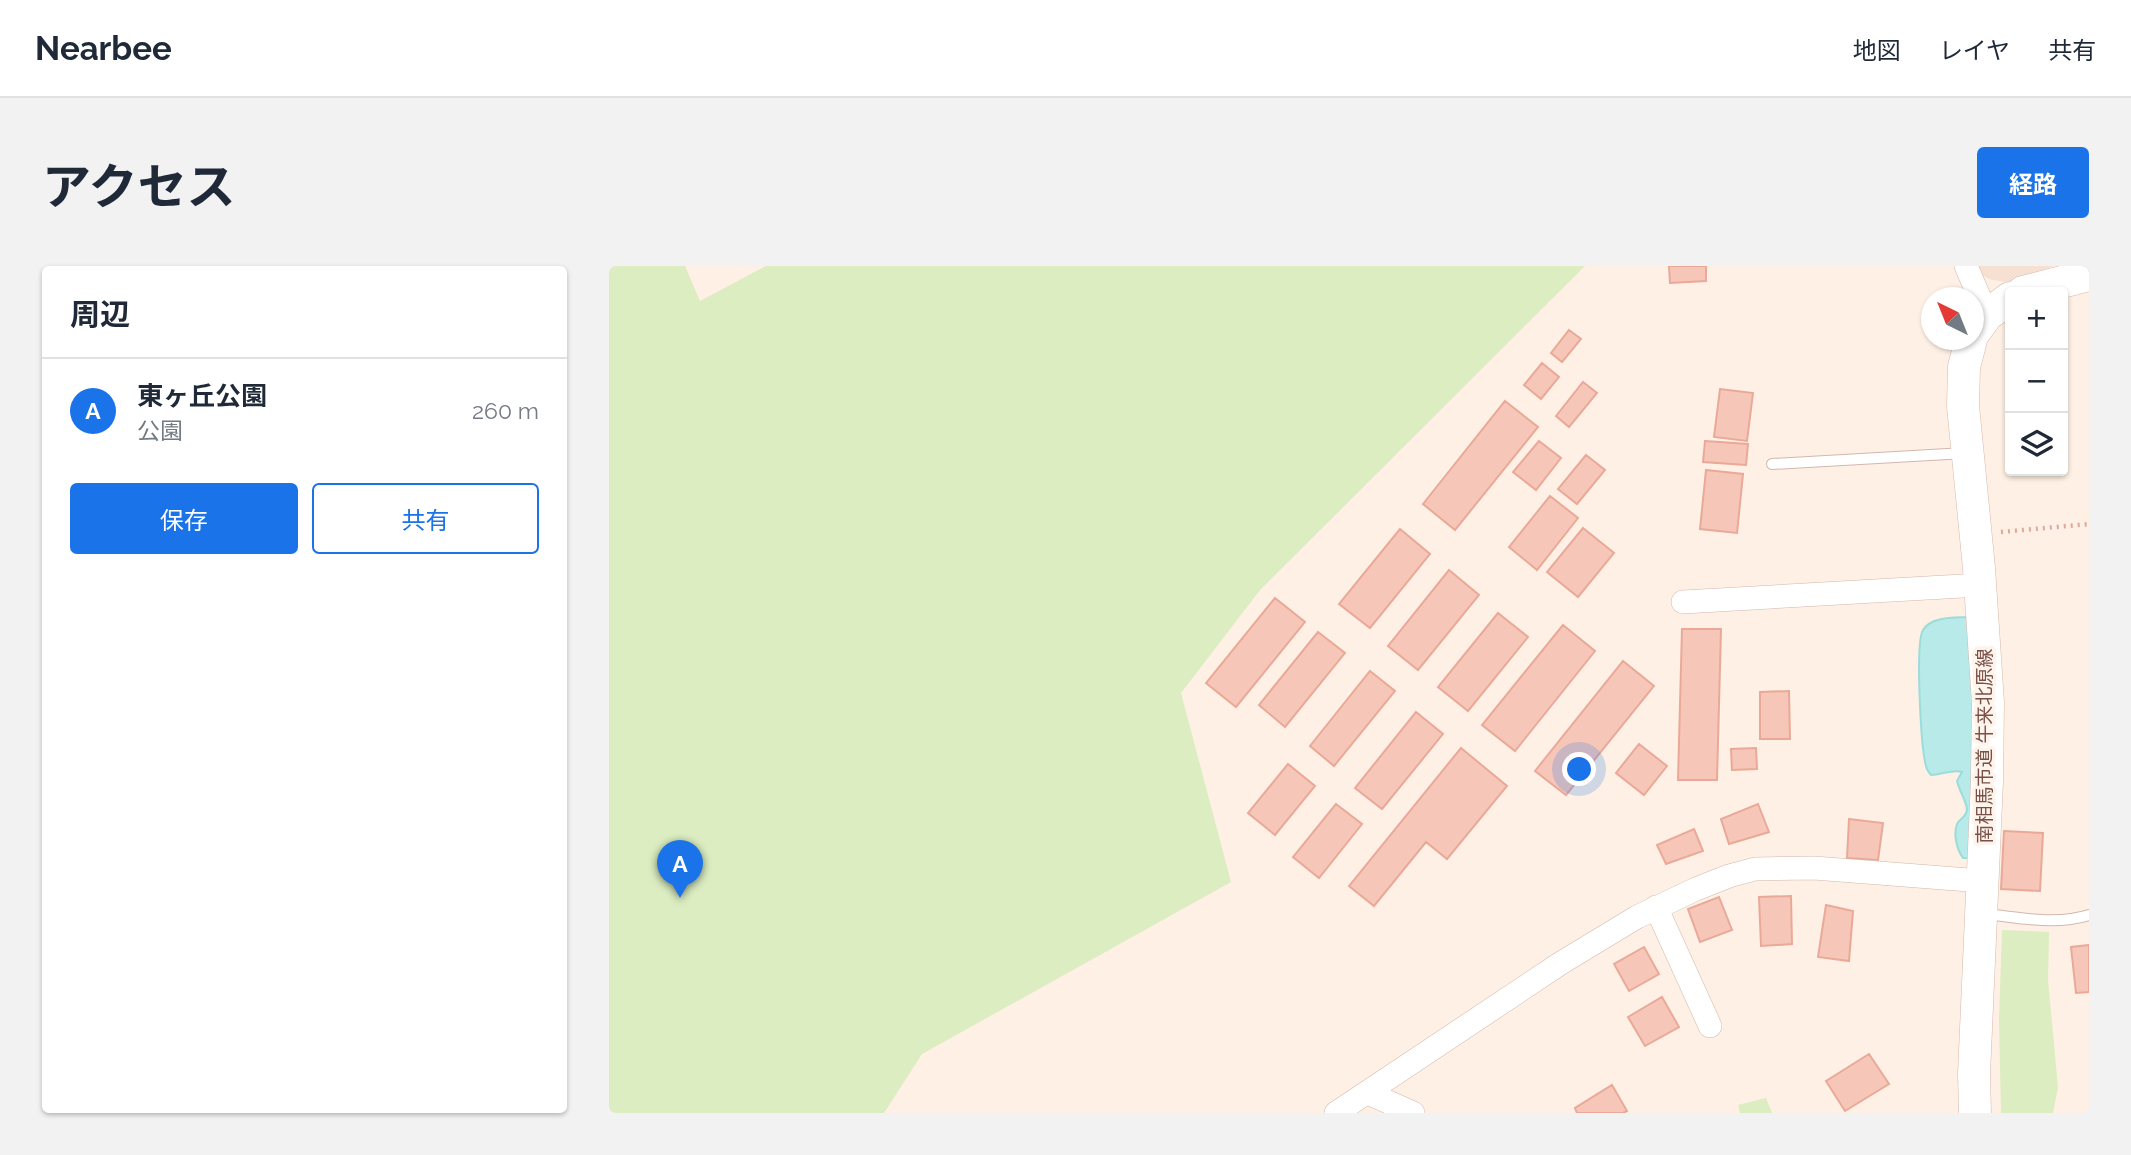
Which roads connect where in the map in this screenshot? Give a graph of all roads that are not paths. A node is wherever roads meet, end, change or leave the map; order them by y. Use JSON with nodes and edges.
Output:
{"nodes":[{"id":1,"x":1966,"y":266,"type":"edge"},
{"id":2,"x":2089,"y":275,"type":"edge"},
{"id":3,"x":2042,"y":287,"type":"edge"},
{"id":4,"x":1986,"y":321,"type":"edge"},
{"id":5,"x":1968,"y":452,"type":"junction"},
{"id":6,"x":1772,"y":464,"type":"dead end"},
{"id":7,"x":1980,"y":585,"type":"junction"},
{"id":8,"x":1682,"y":601,"type":"dead end"},
{"id":9,"x":1982,"y":881,"type":"junction"},
{"id":10,"x":1656,"y":907,"type":"junction"},
{"id":11,"x":1981,"y":914,"type":"junction"},
{"id":12,"x":2089,"y":915,"type":"edge"},
{"id":13,"x":1710,"y":1026,"type":"dead end"},
{"id":14,"x":1368,"y":1093,"type":"junction"},
{"id":15,"x":1336,"y":1113,"type":"edge"},
{"id":16,"x":1413,"y":1113,"type":"edge"},
{"id":17,"x":1975,"y":1113,"type":"edge"}],
"edges":[{"from":1,"to":4,"type":"street"},
{"from":2,"to":3,"type":"street"},
{"from":4,"to":5,"type":"street","name":"南相馬市道 牛来北原線"},
{"from":5,"to":6,"type":"lane"},
{"from":5,"to":7,"type":"street","name":"南相馬市道 牛来北原線"},
{"from":7,"to":8,"type":"street"},
{"from":7,"to":9,"type":"street","name":"南相馬市道 牛来北原線"},
{"from":9,"to":10,"type":"street"},
{"from":9,"to":11,"type":"street","name":"南相馬市道 牛来北原線"},
{"from":10,"to":13,"type":"street"},
{"from":10,"to":14,"type":"street"},
{"from":11,"to":12,"type":"lane"},
{"from":11,"to":17,"type":"street","name":"南相馬市道 牛来北原線"},
{"from":14,"to":15,"type":"street"},
{"from":14,"to":16,"type":"street"}]}
